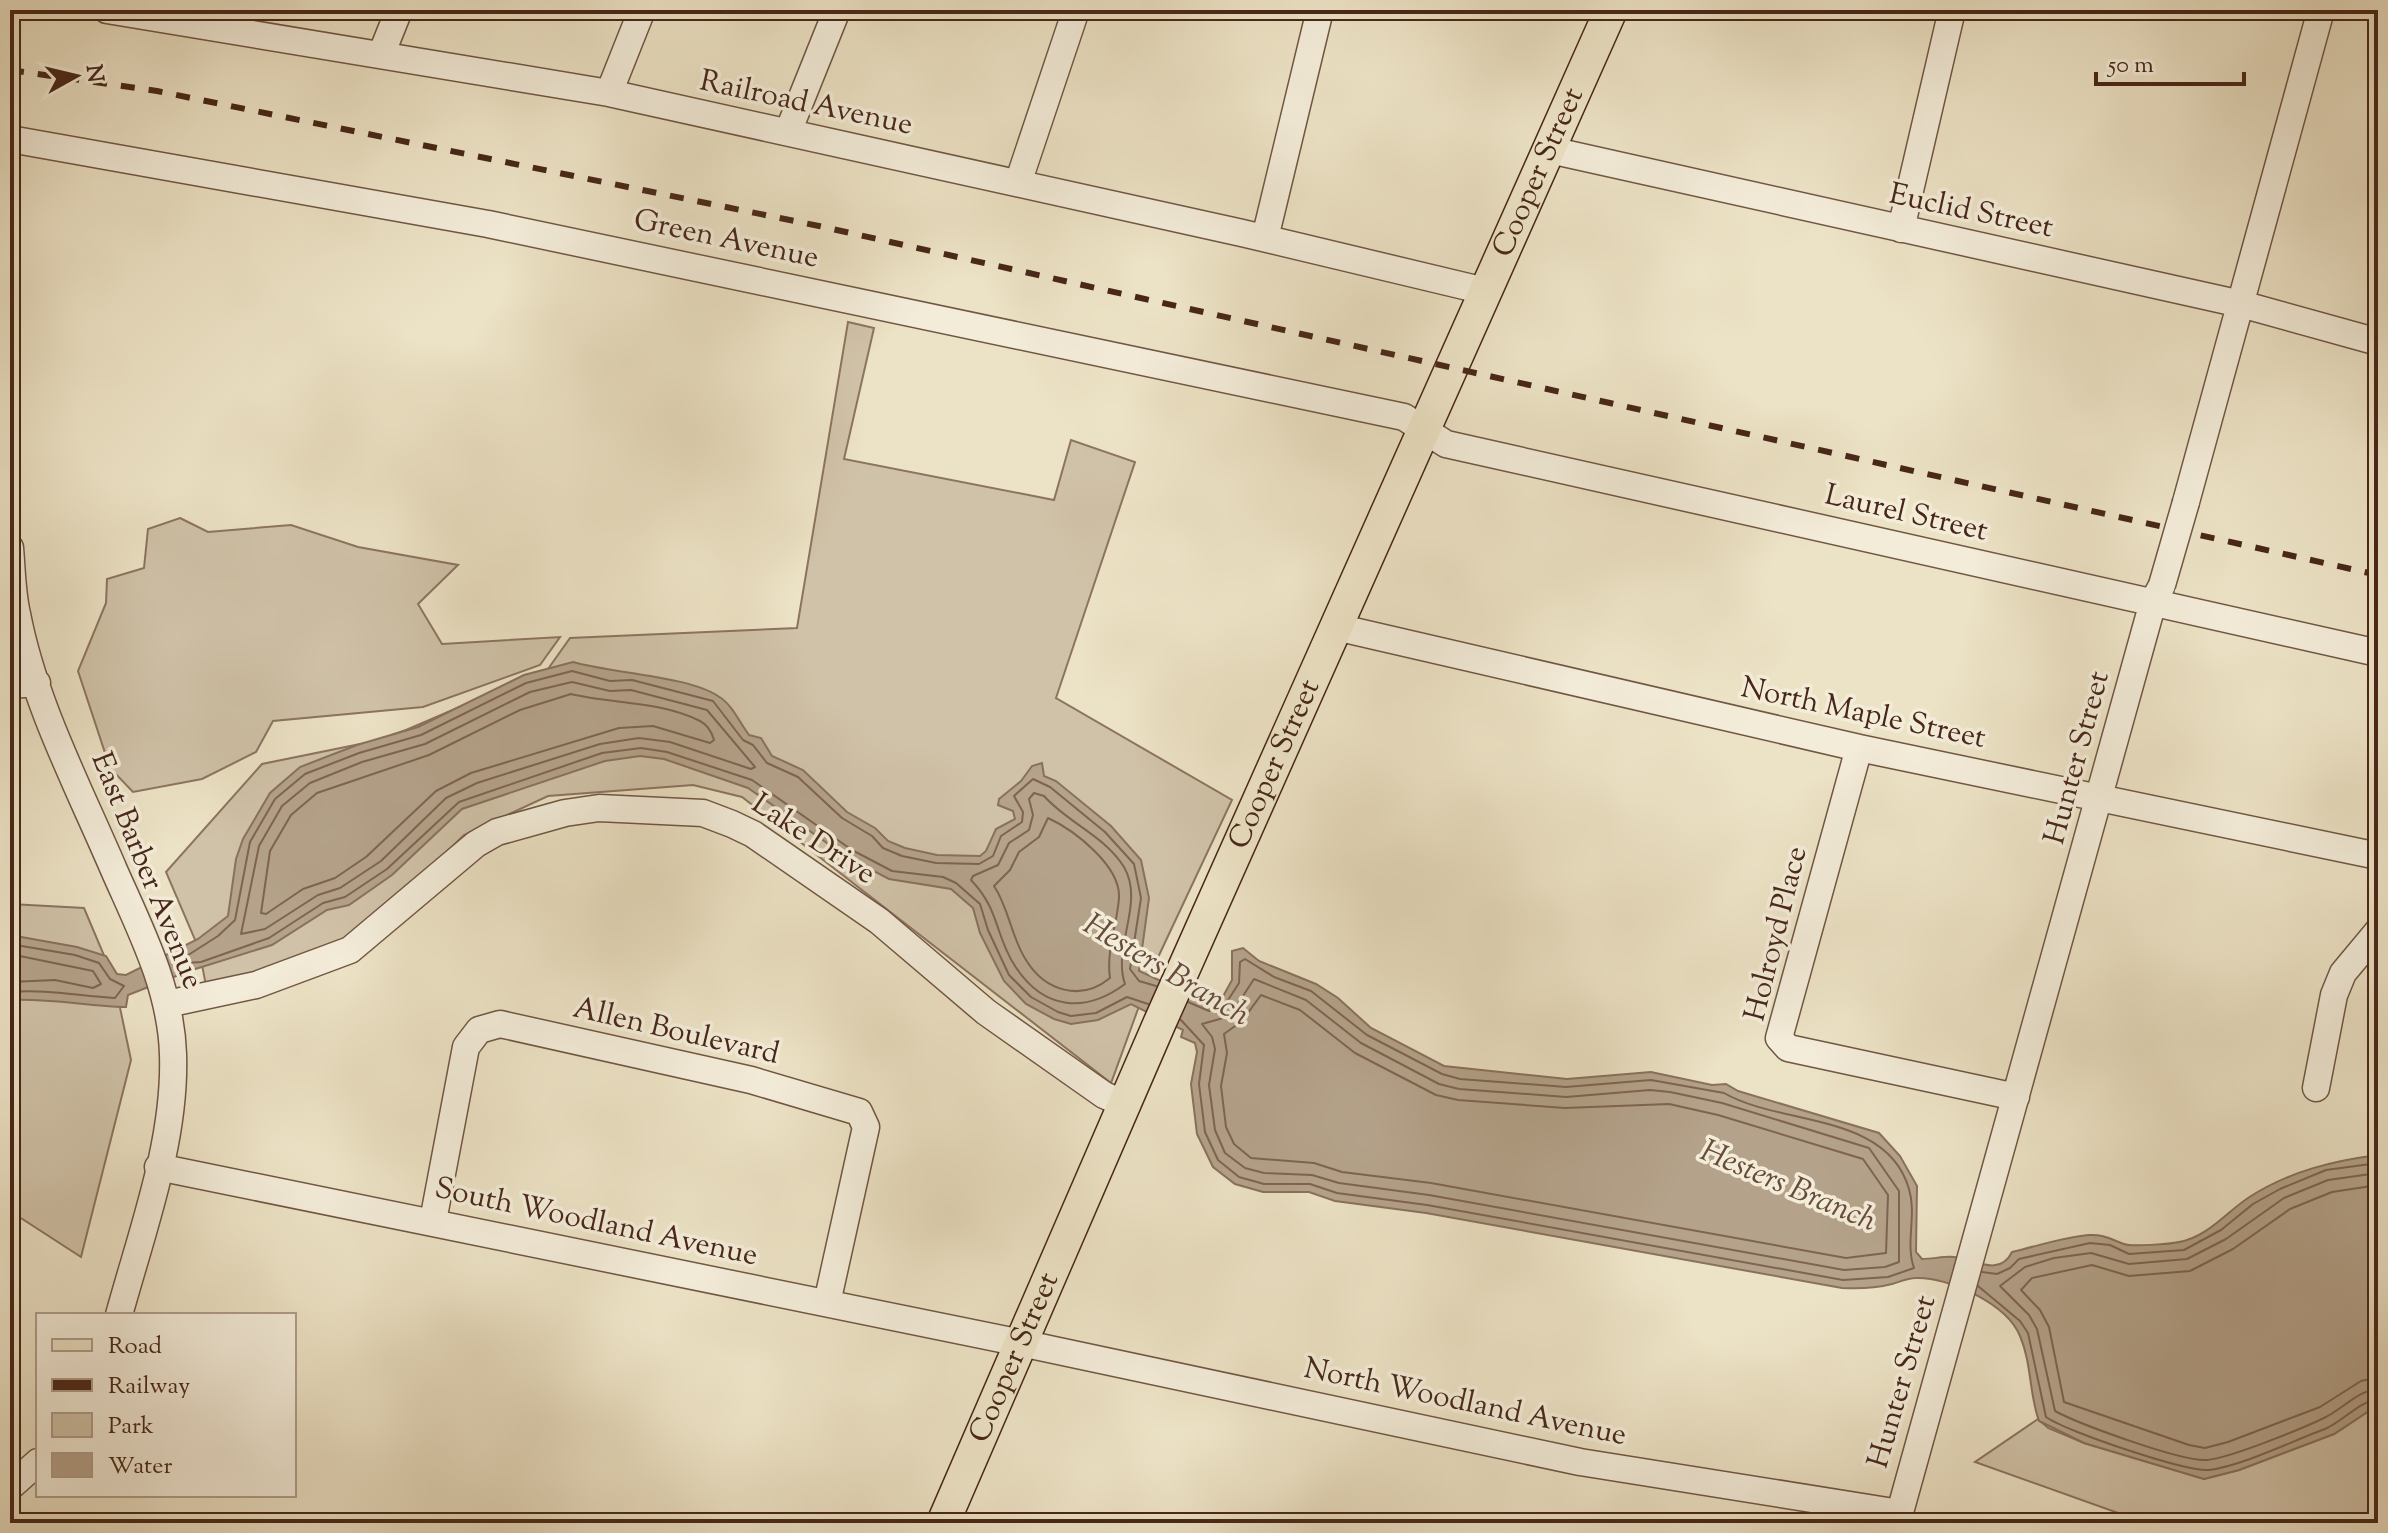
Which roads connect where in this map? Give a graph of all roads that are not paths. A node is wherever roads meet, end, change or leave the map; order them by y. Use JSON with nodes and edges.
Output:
{"nodes":[{"id":1,"x":107,"y":10,"type":"edge"},
{"id":2,"x":399,"y":10,"type":"edge"},
{"id":3,"x":642,"y":10,"type":"edge"},
{"id":4,"x":837,"y":10,"type":"edge"},
{"id":5,"x":1076,"y":10,"type":"edge"},
{"id":6,"x":1320,"y":10,"type":"edge"},
{"id":7,"x":1611,"y":10,"type":"edge"},
{"id":8,"x":1952,"y":10,"type":"edge"},
{"id":9,"x":2321,"y":10,"type":"edge"},
{"id":10,"x":381,"y":55,"type":"junction"},
{"id":11,"x":609,"y":93,"type":"junction"},
{"id":12,"x":788,"y":132,"type":"junction"},
{"id":13,"x":10,"y":139,"type":"edge"},
{"id":14,"x":1550,"y":150,"type":"junction"},
{"id":15,"x":1018,"y":183,"type":"junction"},
{"id":16,"x":1901,"y":229,"type":"junction"},
{"id":17,"x":1265,"y":238,"type":"junction"},
{"id":18,"x":1485,"y":291,"type":"junction"},
{"id":19,"x":2241,"y":304,"type":"junction"},
{"id":20,"x":2378,"y":342,"type":"edge"},
{"id":21,"x":1423,"y":429,"type":"junction"},
{"id":22,"x":10,"y":548,"type":"edge"},
{"id":23,"x":2158,"y":594,"type":"junction"},
{"id":24,"x":1336,"y":627,"type":"junction"},
{"id":25,"x":2378,"y":653,"type":"edge"},
{"id":26,"x":37,"y":683,"type":"junction"},
{"id":27,"x":10,"y":685,"type":"edge"},
{"id":28,"x":1859,"y":748,"type":"junction"},
{"id":29,"x":2101,"y":798,"type":"junction"},
{"id":30,"x":2378,"y":856,"type":"edge"},
{"id":31,"x":2378,"y":931,"type":"edge"},
{"id":32,"x":165,"y":995,"type":"junction"},
{"id":33,"x":2316,"y":1088,"type":"dead end"},
{"id":34,"x":2016,"y":1097,"type":"junction"},
{"id":35,"x":1127,"y":1105,"type":"junction"},
{"id":36,"x":158,"y":1167,"type":"junction"},
{"id":37,"x":433,"y":1221,"type":"junction"},
{"id":38,"x":827,"y":1303,"type":"junction"},
{"id":39,"x":120,"y":1313,"type":"edge"},
{"id":40,"x":1021,"y":1343,"type":"junction"},
{"id":41,"x":36,"y":1464,"type":"edge"},
{"id":42,"x":10,"y":1487,"type":"edge"},
{"id":43,"x":1898,"y":1518,"type":"edge"},
{"id":44,"x":943,"y":1523,"type":"edge"}],
"edges":[{"from":1,"to":10,"type":"street","name":"Railroad Avenue"},
{"from":2,"to":10,"type":"street"},
{"from":3,"to":11,"type":"street"},
{"from":4,"to":12,"type":"street"},
{"from":5,"to":15,"type":"street"},
{"from":6,"to":17,"type":"street"},
{"from":7,"to":14,"type":"main road","name":"Cooper Street"},
{"from":8,"to":16,"type":"street"},
{"from":9,"to":19,"type":"street","name":"Hunter Street"},
{"from":10,"to":11,"type":"street","name":"Railroad Avenue"},
{"from":11,"to":12,"type":"street","name":"Railroad Avenue"},
{"from":12,"to":15,"type":"street","name":"Railroad Avenue"},
{"from":13,"to":21,"type":"street","name":"Green Avenue"},
{"from":14,"to":16,"type":"street","name":"Euclid Street"},
{"from":14,"to":18,"type":"main road","name":"Cooper Street"},
{"from":15,"to":17,"type":"street","name":"Railroad Avenue"},
{"from":16,"to":19,"type":"street","name":"Euclid Street"},
{"from":17,"to":18,"type":"street","name":"Railroad Avenue"},
{"from":18,"to":21,"type":"main road","name":"Cooper Street"},
{"from":19,"to":20,"type":"street","name":"Euclid Street"},
{"from":19,"to":23,"type":"street","name":"Hunter Street","bridge":true},
{"from":21,"to":23,"type":"street","name":"Laurel Street"},
{"from":21,"to":24,"type":"main road","name":"Cooper Street"},
{"from":22,"to":26,"type":"street","name":"East Barber Avenue"},
{"from":23,"to":25,"type":"street","name":"Laurel Street"},
{"from":23,"to":29,"type":"street","name":"Hunter Street"},
{"from":24,"to":28,"type":"street","name":"North Maple Street"},
{"from":24,"to":35,"type":"main road","name":"Cooper Street"},
{"from":26,"to":27,"type":"street"},
{"from":26,"to":32,"type":"street","name":"East Barber Avenue"},
{"from":28,"to":29,"type":"street","name":"North Maple Street"},
{"from":28,"to":34,"type":"street","name":"Holroyd Place"},
{"from":29,"to":30,"type":"street","name":"North Maple Street"},
{"from":29,"to":34,"type":"street","name":"Hunter Street"},
{"from":31,"to":33,"type":"street"},
{"from":32,"to":35,"type":"street","name":"Lake Drive"},
{"from":32,"to":36,"type":"street","name":"East Barber Avenue"},
{"from":34,"to":43,"type":"street","name":"Hunter Street"},
{"from":35,"to":40,"type":"main road","name":"Cooper Street"},
{"from":36,"to":37,"type":"street","name":"South Woodland Avenue"},
{"from":36,"to":39,"type":"street","name":"East Barber Avenue"},
{"from":37,"to":38,"type":"street","name":"South Woodland Avenue"},
{"from":37,"to":38,"type":"street","name":"Allen Boulevard"},
{"from":38,"to":40,"type":"street","name":"South Woodland Avenue"},
{"from":40,"to":43,"type":"street","name":"North Woodland Avenue"},
{"from":40,"to":44,"type":"main road","name":"Cooper Street"},
{"from":41,"to":42,"type":"street"}]}
